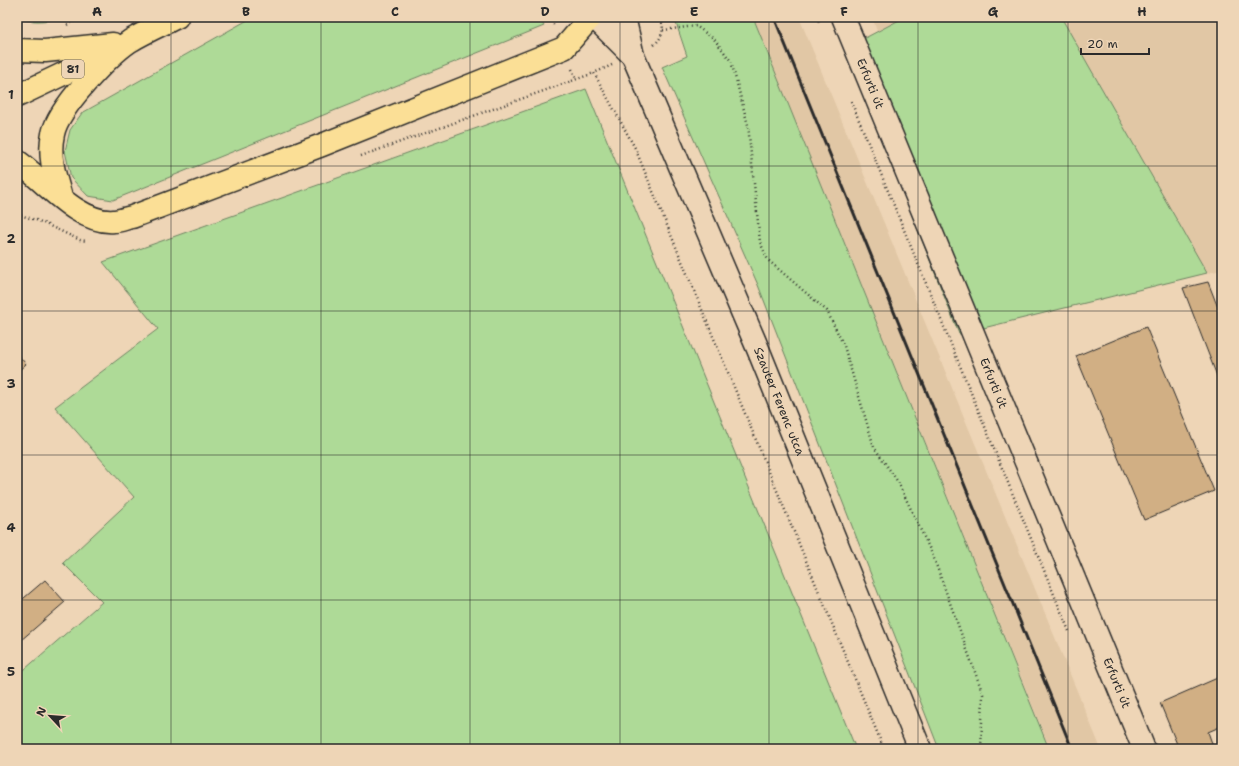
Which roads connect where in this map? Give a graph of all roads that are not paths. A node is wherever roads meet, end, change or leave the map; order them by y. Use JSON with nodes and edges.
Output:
{"nodes":[{"id":1,"x":177,"y":17,"type":"edge"},
{"id":2,"x":591,"y":17,"type":"edge"},
{"id":3,"x":594,"y":17,"type":"edge"},
{"id":4,"x":624,"y":17,"type":"edge"},
{"id":5,"x":843,"y":17,"type":"edge"},
{"id":6,"x":130,"y":42,"type":"junction"},
{"id":7,"x":17,"y":50,"type":"edge"},
{"id":8,"x":633,"y":56,"type":"junction"},
{"id":9,"x":17,"y":96,"type":"edge"},
{"id":10,"x":17,"y":161,"type":"edge"},
{"id":11,"x":61,"y":198,"type":"junction"},
{"id":12,"x":920,"y":749,"type":"edge"},
{"id":13,"x":1144,"y":749,"type":"edge"}],
"edges":[{"from":1,"to":6,"type":"main road","number":"81"},
{"from":2,"to":11,"type":"main road"},
{"from":3,"to":8,"type":"street","name":"Szauter Ferenc utca"},
{"from":4,"to":8,"type":"street","name":"Szauter Ferenc utca"},
{"from":5,"to":13,"type":"street","name":"Erfurti út"},
{"from":6,"to":7,"type":"main road"},
{"from":6,"to":9,"type":"main road","number":"81"},
{"from":6,"to":11,"type":"main road"},
{"from":8,"to":12,"type":"street","name":"Szauter Ferenc utca"},
{"from":10,"to":11,"type":"main road"}]}
